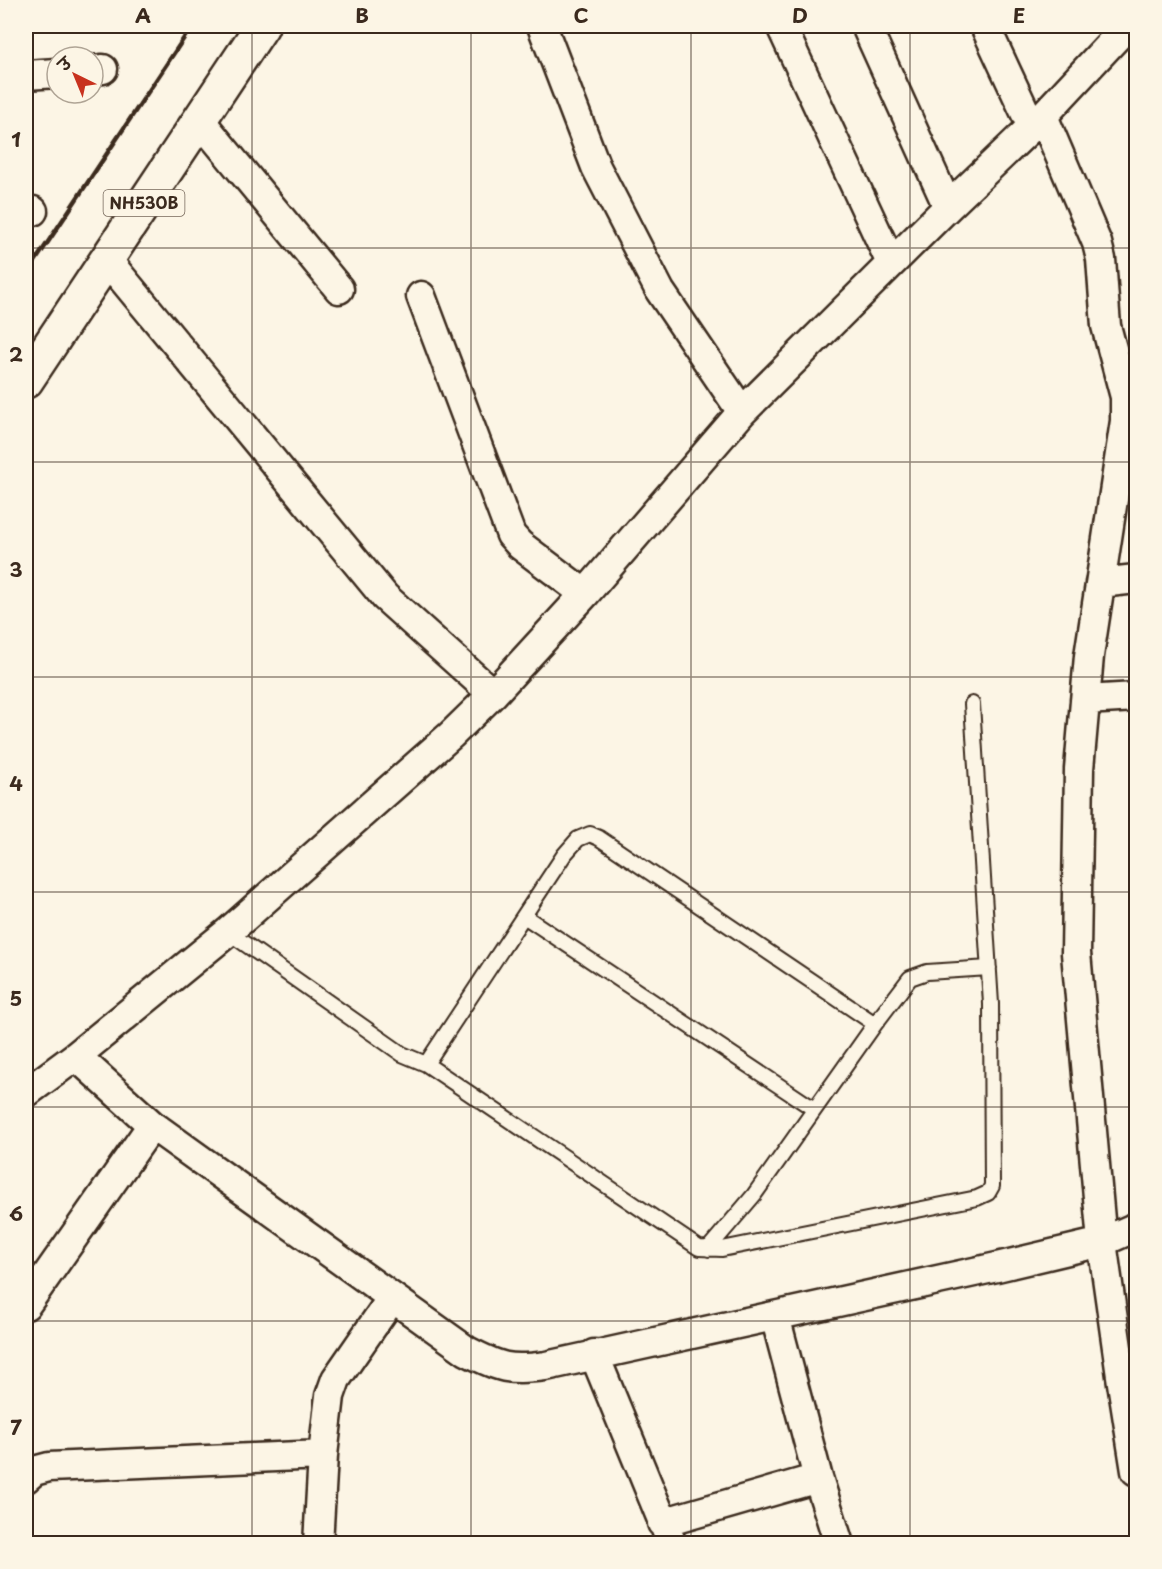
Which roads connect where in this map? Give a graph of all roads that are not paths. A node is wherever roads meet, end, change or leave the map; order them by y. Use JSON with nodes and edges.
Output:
{"nodes":[{"id":1,"x":262,"y":26,"type":"edge"},
{"id":2,"x":542,"y":26,"type":"edge"},
{"id":3,"x":781,"y":26,"type":"edge"},
{"id":4,"x":866,"y":26,"type":"edge"},
{"id":5,"x":985,"y":26,"type":"edge"},
{"id":6,"x":1127,"y":26,"type":"edge"},
{"id":7,"x":1102,"y":36,"type":"edge"},
{"id":8,"x":45,"y":74,"type":"edge"},
{"id":9,"x":26,"y":75,"type":"edge"},
{"id":10,"x":199,"y":119,"type":"junction"},
{"id":11,"x":1037,"y":121,"type":"junction"},
{"id":12,"x":948,"y":207,"type":"junction"},
{"id":13,"x":107,"y":260,"type":"junction"},
{"id":14,"x":891,"y":263,"type":"junction"},
{"id":15,"x":339,"y":289,"type":"dead end"},
{"id":16,"x":421,"y":296,"type":"dead end"},
{"id":17,"x":26,"y":381,"type":"edge"},
{"id":18,"x":742,"y":412,"type":"junction"},
{"id":19,"x":1137,"y":579,"type":"edge"},
{"id":20,"x":1100,"y":583,"type":"junction"},
{"id":21,"x":585,"y":594,"type":"junction"},
{"id":22,"x":493,"y":694,"type":"junction"},
{"id":23,"x":1137,"y":697,"type":"edge"},
{"id":24,"x":1085,"y":700,"type":"junction"},
{"id":25,"x":972,"y":704,"type":"dead end"},
{"id":26,"x":524,"y":916,"type":"junction"},
{"id":27,"x":228,"y":932,"type":"junction"},
{"id":28,"x":989,"y":968,"type":"junction"},
{"id":29,"x":875,"y":1024,"type":"junction"},
{"id":30,"x":76,"y":1056,"type":"junction"},
{"id":31,"x":426,"y":1064,"type":"junction"},
{"id":32,"x":26,"y":1093,"type":"edge"},
{"id":33,"x":814,"y":1109,"type":"junction"},
{"id":34,"x":152,"y":1125,"type":"junction"},
{"id":35,"x":1137,"y":1227,"type":"edge"},
{"id":36,"x":1102,"y":1242,"type":"junction"},
{"id":37,"x":708,"y":1249,"type":"junction"},
{"id":38,"x":392,"y":1298,"type":"junction"},
{"id":39,"x":26,"y":1305,"type":"edge"},
{"id":40,"x":775,"y":1317,"type":"junction"},
{"id":41,"x":594,"y":1354,"type":"junction"},
{"id":42,"x":323,"y":1455,"type":"junction"},
{"id":43,"x":1137,"y":1471,"type":"edge"},
{"id":44,"x":26,"y":1478,"type":"edge"},
{"id":45,"x":818,"y":1478,"type":"junction"},
{"id":46,"x":667,"y":1533,"type":"edge"},
{"id":47,"x":318,"y":1544,"type":"edge"},
{"id":48,"x":839,"y":1544,"type":"edge"}],
"edges":[{"from":1,"to":10,"type":"highway","number":"NH530B"},
{"from":2,"to":18,"type":"street"},
{"from":3,"to":14,"type":"street"},
{"from":4,"to":12,"type":"street"},
{"from":5,"to":11,"type":"street"},
{"from":6,"to":7,"type":"street"},
{"from":7,"to":11,"type":"street"},
{"from":8,"to":9,"type":"street"},
{"from":10,"to":13,"type":"highway","number":"NH530B"},
{"from":10,"to":15,"type":"street"},
{"from":11,"to":12,"type":"street"},
{"from":11,"to":20,"type":"street"},
{"from":12,"to":14,"type":"street"},
{"from":13,"to":17,"type":"highway","number":"NH530B"},
{"from":13,"to":22,"type":"street"},
{"from":14,"to":18,"type":"street"},
{"from":16,"to":21,"type":"street"},
{"from":18,"to":21,"type":"street"},
{"from":19,"to":20,"type":"street"},
{"from":20,"to":24,"type":"street"},
{"from":21,"to":22,"type":"street"},
{"from":22,"to":27,"type":"street"},
{"from":23,"to":24,"type":"street"},
{"from":24,"to":36,"type":"street"},
{"from":25,"to":28,"type":"lane"},
{"from":26,"to":29,"type":"lane"},
{"from":26,"to":31,"type":"lane"},
{"from":26,"to":33,"type":"lane"},
{"from":27,"to":30,"type":"street"},
{"from":27,"to":31,"type":"lane"},
{"from":28,"to":29,"type":"lane"},
{"from":28,"to":37,"type":"lane"},
{"from":29,"to":33,"type":"lane"},
{"from":30,"to":32,"type":"street"},
{"from":30,"to":34,"type":"street"},
{"from":31,"to":37,"type":"lane"},
{"from":33,"to":37,"type":"lane"},
{"from":34,"to":38,"type":"street"},
{"from":34,"to":39,"type":"street"},
{"from":35,"to":36,"type":"street"},
{"from":36,"to":40,"type":"street"},
{"from":36,"to":43,"type":"street"},
{"from":38,"to":41,"type":"street"},
{"from":38,"to":42,"type":"street"},
{"from":40,"to":41,"type":"street"},
{"from":40,"to":45,"type":"street"},
{"from":41,"to":46,"type":"street"},
{"from":42,"to":44,"type":"street"},
{"from":42,"to":47,"type":"street"},
{"from":45,"to":46,"type":"street"},
{"from":45,"to":48,"type":"street"}]}
